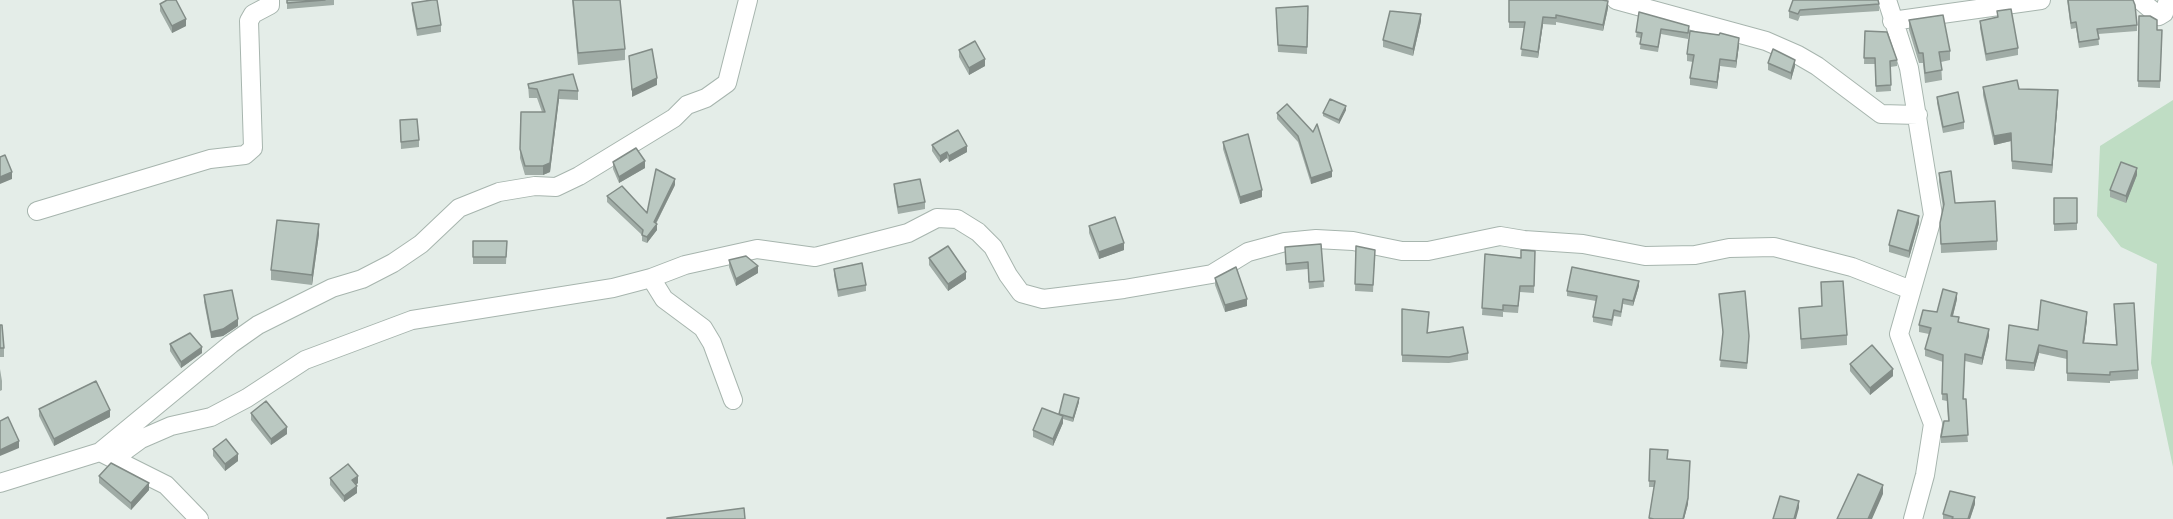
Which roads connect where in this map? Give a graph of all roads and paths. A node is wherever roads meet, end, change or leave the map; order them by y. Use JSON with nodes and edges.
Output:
{"nodes":[{"id":1,"x":270,"y":0,"type":"edge"},
{"id":2,"x":748,"y":0,"type":"edge"},
{"id":3,"x":1616,"y":0,"type":"edge"},
{"id":4,"x":1887,"y":0,"type":"edge"},
{"id":5,"x":2041,"y":0,"type":"edge"},
{"id":6,"x":2140,"y":0,"type":"edge"},
{"id":7,"x":2168,"y":0,"type":"edge"},
{"id":8,"x":1892,"y":21,"type":"junction"},
{"id":9,"x":1918,"y":115,"type":"junction"},
{"id":10,"x":38,"y":211,"type":"dead end"},
{"id":11,"x":651,"y":278,"type":"junction"},
{"id":12,"x":1911,"y":290,"type":"junction"},
{"id":13,"x":733,"y":400,"type":"dead end"},
{"id":14,"x":107,"y":455,"type":"junction"},
{"id":15,"x":0,"y":483,"type":"edge"},
{"id":16,"x":199,"y":519,"type":"edge"},
{"id":17,"x":1913,"y":519,"type":"edge"}],
"edges":[{"from":1,"to":10,"type":"street"},
{"from":2,"to":14,"type":"street"},
{"from":3,"to":9,"type":"street"},
{"from":4,"to":8,"type":"street"},
{"from":5,"to":8,"type":"street"},
{"from":6,"to":7,"type":"street"},
{"from":8,"to":9,"type":"street"},
{"from":9,"to":12,"type":"street"},
{"from":11,"to":12,"type":"street"},
{"from":11,"to":13,"type":"street"},
{"from":11,"to":14,"type":"street"},
{"from":12,"to":17,"type":"street"},
{"from":14,"to":15,"type":"street"},
{"from":14,"to":16,"type":"street"}]}
